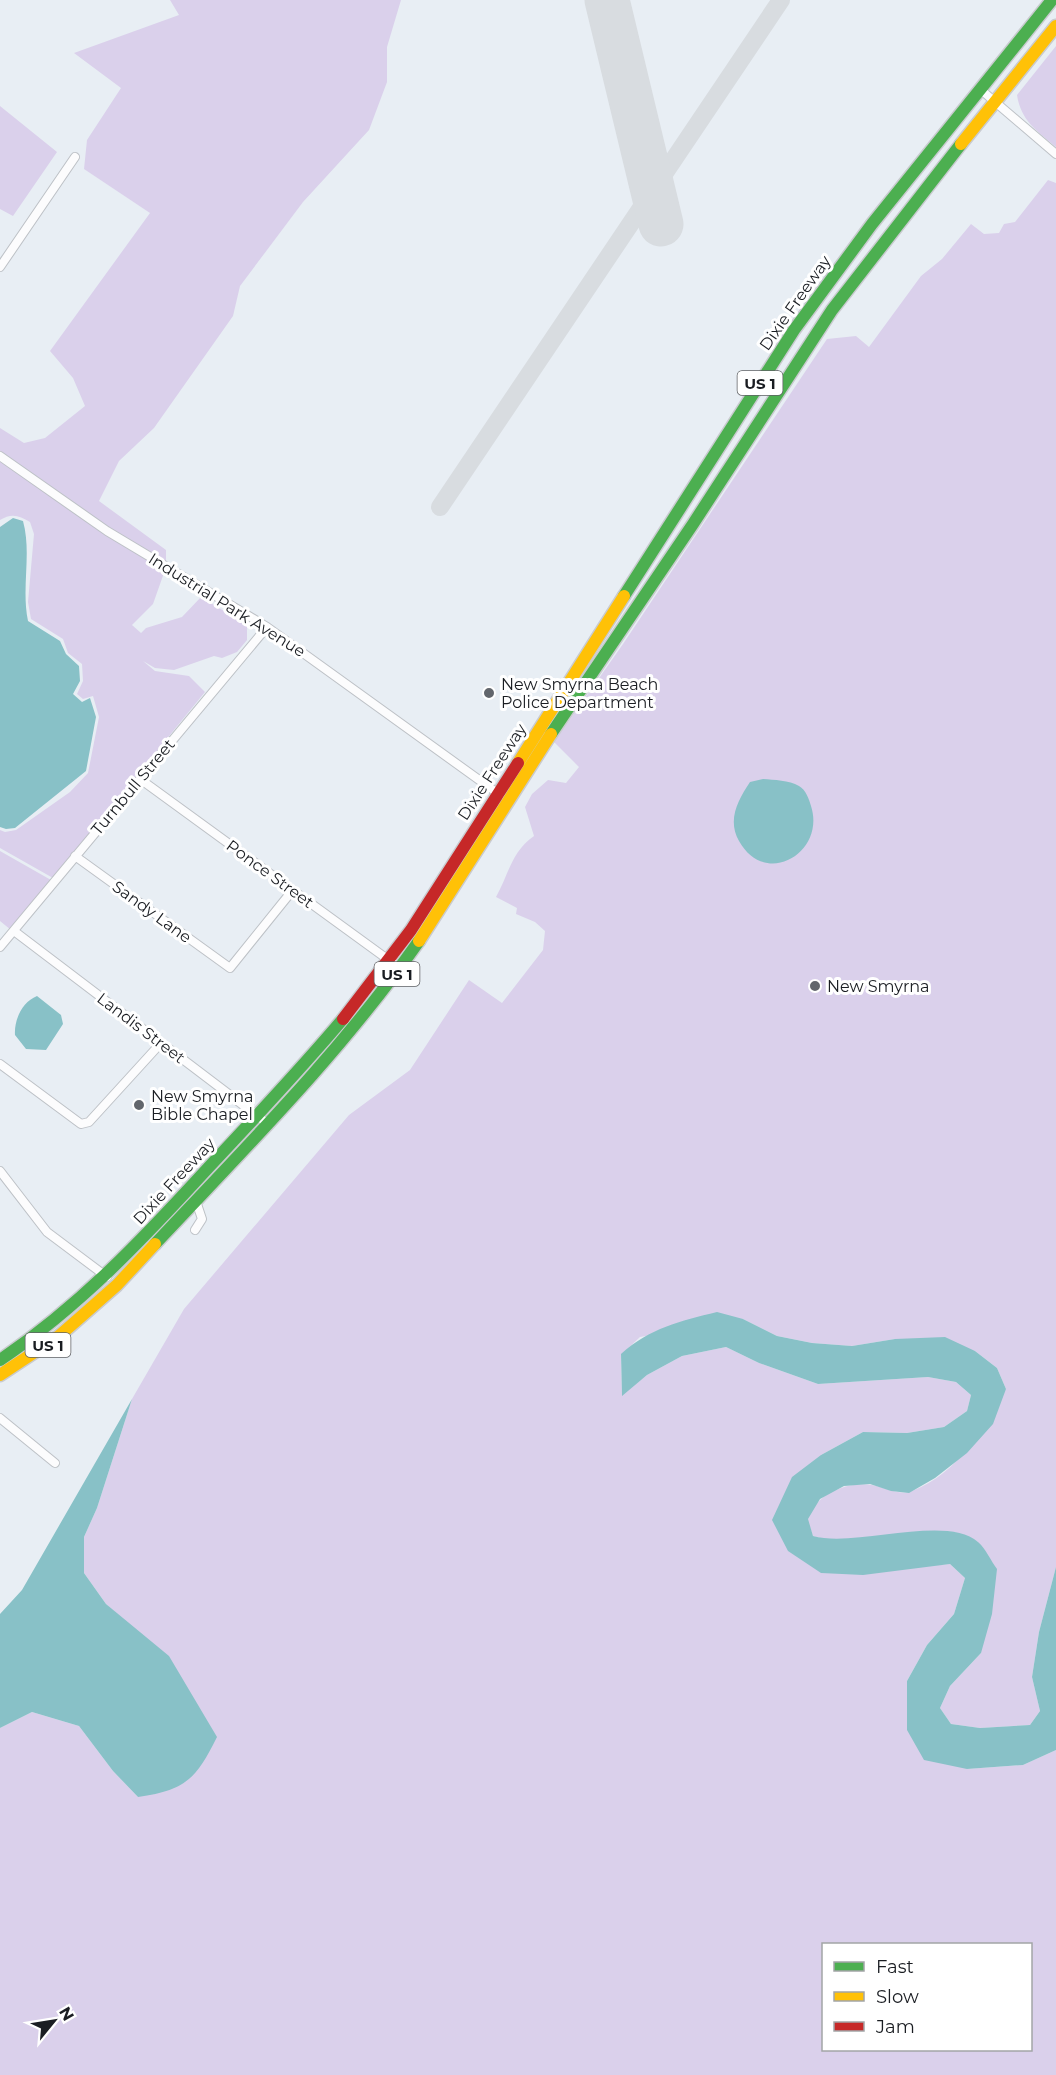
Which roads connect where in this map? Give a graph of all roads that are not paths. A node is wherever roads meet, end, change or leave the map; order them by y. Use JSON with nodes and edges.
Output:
{"nodes":[{"id":1,"x":1052,"y":0,"type":"edge"},
{"id":2,"x":1056,"y":26,"type":"edge"},
{"id":3,"x":980,"y":89,"type":"junction"},
{"id":4,"x":995,"y":101,"type":"junction"},
{"id":5,"x":1056,"y":154,"type":"edge"},
{"id":6,"x":75,"y":157,"type":"dead end"},
{"id":7,"x":0,"y":267,"type":"edge"},
{"id":8,"x":769,"y":370,"type":"junction"},
{"id":9,"x":784,"y":381,"type":"junction"},
{"id":10,"x":0,"y":456,"type":"edge"},
{"id":11,"x":267,"y":627,"type":"junction"},
{"id":12,"x":140,"y":779,"type":"junction"},
{"id":13,"x":498,"y":793,"type":"junction"},
{"id":14,"x":509,"y":801,"type":"junction"},
{"id":15,"x":75,"y":856,"type":"junction"},
{"id":16,"x":292,"y":891,"type":"junction"},
{"id":17,"x":14,"y":931,"type":"junction"},
{"id":18,"x":0,"y":947,"type":"edge"},
{"id":19,"x":389,"y":962,"type":"junction"},
{"id":20,"x":401,"y":969,"type":"junction"},
{"id":21,"x":161,"y":1043,"type":"junction"},
{"id":22,"x":0,"y":1064,"type":"edge"},
{"id":23,"x":257,"y":1116,"type":"junction"},
{"id":24,"x":268,"y":1124,"type":"junction"},
{"id":25,"x":1,"y":1174,"type":"edge"},
{"id":26,"x":196,"y":1201,"type":"junction"},
{"id":27,"x":195,"y":1230,"type":"dead end"},
{"id":28,"x":107,"y":1277,"type":"junction"},
{"id":29,"x":117,"y":1285,"type":"junction"},
{"id":30,"x":0,"y":1360,"type":"edge"},
{"id":31,"x":0,"y":1375,"type":"edge"},
{"id":32,"x":0,"y":1418,"type":"edge"},
{"id":33,"x":55,"y":1463,"type":"dead end"}],
"edges":[{"from":1,"to":3,"type":"main road","name":"Dixie Freeway","number":"US 1"},
{"from":2,"to":4,"type":"main road","name":"Dixie Freeway","number":"US 1"},
{"from":3,"to":4,"type":"street"},
{"from":3,"to":8,"type":"main road","name":"Dixie Freeway","number":"US 1"},
{"from":4,"to":5,"type":"street"},
{"from":4,"to":9,"type":"main road","name":"Dixie Freeway","number":"US 1"},
{"from":6,"to":7,"type":"street"},
{"from":8,"to":9,"type":"street"},
{"from":8,"to":13,"type":"main road","name":"Dixie Freeway","number":"US 1"},
{"from":9,"to":14,"type":"main road","name":"Dixie Freeway","number":"US 1"},
{"from":10,"to":11,"type":"street","name":"Industrial Park Avenue"},
{"from":11,"to":12,"type":"street","name":"Turnbull Street"},
{"from":11,"to":13,"type":"street","name":"Industrial Park Avenue"},
{"from":12,"to":15,"type":"street","name":"Turnbull Street"},
{"from":12,"to":16,"type":"street","name":"Ponce Street"},
{"from":13,"to":14,"type":"street","name":"Industrial Park Avenue"},
{"from":13,"to":19,"type":"main road","name":"Dixie Freeway","number":"US 1"},
{"from":14,"to":20,"type":"main road","name":"Dixie Freeway","number":"US 1"},
{"from":15,"to":16,"type":"street","name":"Sandy Lane"},
{"from":15,"to":17,"type":"street","name":"Turnbull Street"},
{"from":16,"to":19,"type":"street","name":"Ponce Street"},
{"from":17,"to":18,"type":"street","name":"Turnbull Street"},
{"from":17,"to":21,"type":"street","name":"Landis Street"},
{"from":19,"to":20,"type":"street","name":"Ponce Street"},
{"from":19,"to":23,"type":"main road","name":"Dixie Freeway","number":"US 1"},
{"from":20,"to":24,"type":"main road","name":"Dixie Freeway","number":"US 1"},
{"from":21,"to":22,"type":"street"},
{"from":21,"to":23,"type":"street","name":"Landis Street"},
{"from":23,"to":24,"type":"street","name":"Landis Street"},
{"from":23,"to":28,"type":"main road","name":"Dixie Freeway","number":"US 1"},
{"from":24,"to":26,"type":"main road","name":"Dixie Freeway","number":"US 1"},
{"from":25,"to":28,"type":"street"},
{"from":26,"to":27,"type":"street"},
{"from":26,"to":29,"type":"main road","name":"Dixie Freeway","number":"US 1"},
{"from":28,"to":29,"type":"street"},
{"from":28,"to":30,"type":"main road","name":"Dixie Freeway","number":"US 1"},
{"from":29,"to":31,"type":"main road","name":"Dixie Freeway","number":"US 1"},
{"from":32,"to":33,"type":"street"}]}
